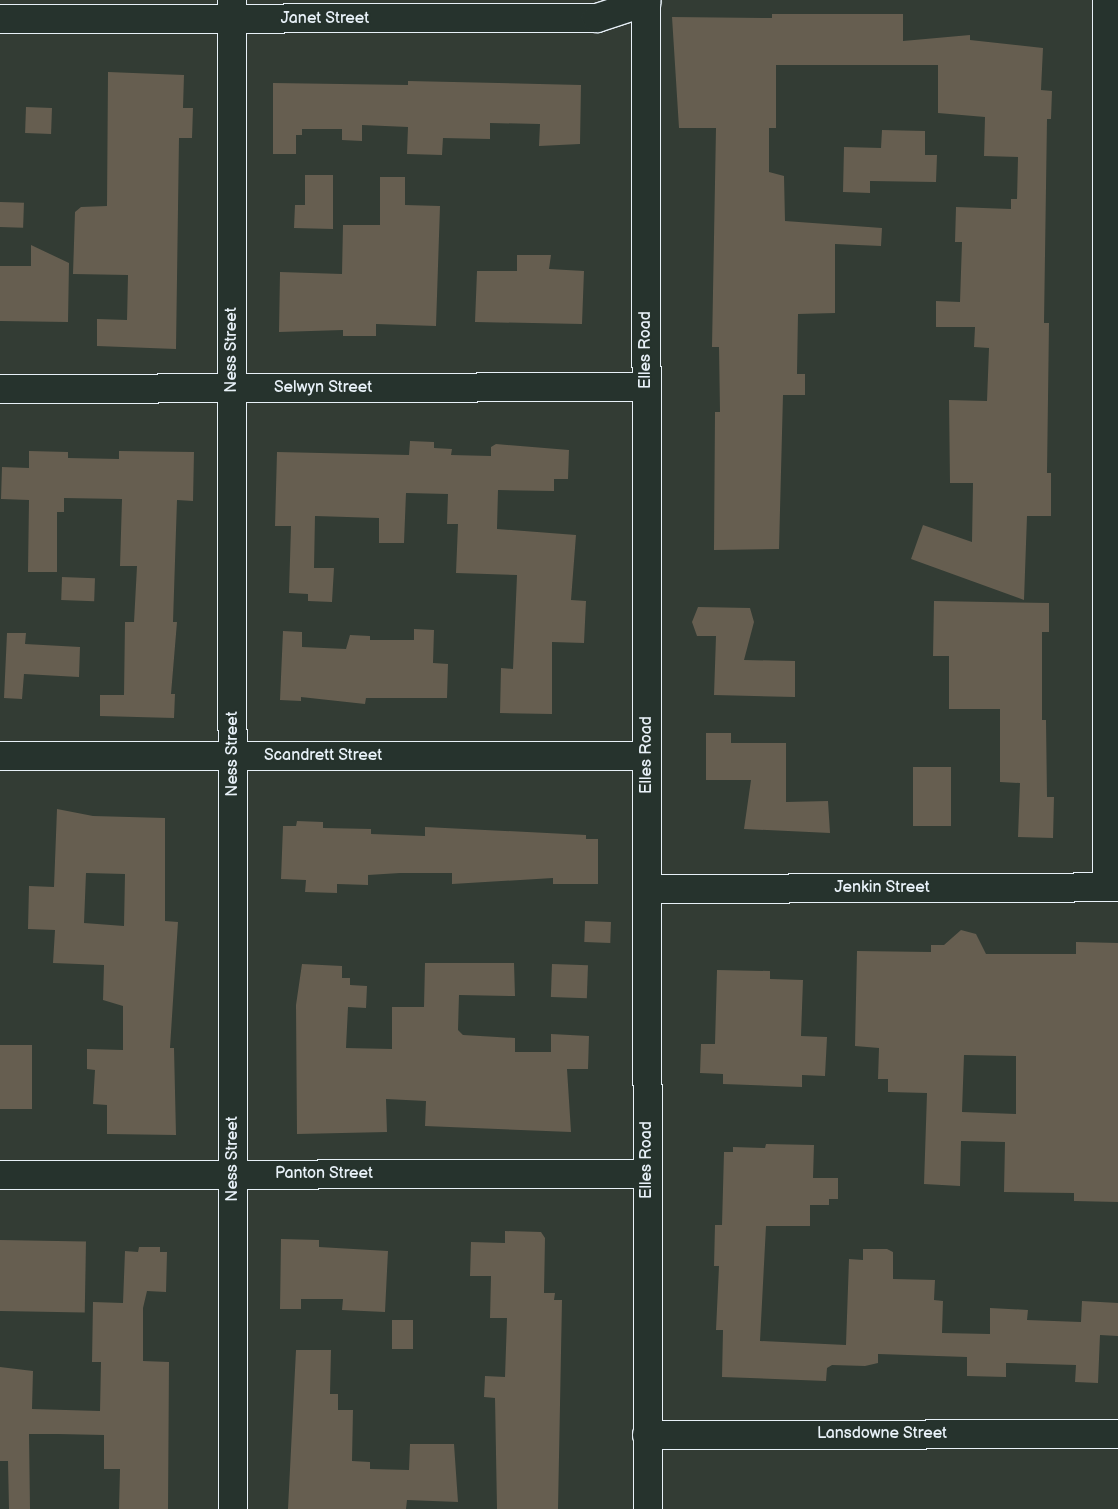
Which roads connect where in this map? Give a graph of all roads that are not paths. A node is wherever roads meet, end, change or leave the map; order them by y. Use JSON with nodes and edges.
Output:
{"nodes":[{"id":1,"x":1107,"y":0,"type":"edge"},
{"id":2,"x":646,"y":1,"type":"edge"},
{"id":3,"x":232,"y":10,"type":"edge"},
{"id":4,"x":0,"y":19,"type":"edge"},
{"id":5,"x":646,"y":387,"type":"junction"},
{"id":6,"x":0,"y":388,"type":"edge"},
{"id":7,"x":232,"y":388,"type":"junction"},
{"id":8,"x":0,"y":756,"type":"edge"},
{"id":9,"x":647,"y":756,"type":"junction"},
{"id":10,"x":233,"y":757,"type":"junction"},
{"id":11,"x":1113,"y":887,"type":"edge"},
{"id":12,"x":647,"y":889,"type":"junction"},
{"id":13,"x":233,"y":1174,"type":"junction"},
{"id":14,"x":647,"y":1174,"type":"junction"},
{"id":15,"x":0,"y":1175,"type":"edge"},
{"id":16,"x":1118,"y":1434,"type":"edge"},
{"id":17,"x":647,"y":1435,"type":"junction"},
{"id":18,"x":233,"y":1509,"type":"edge"},
{"id":19,"x":648,"y":1509,"type":"edge"}],
"edges":[{"from":1,"to":11,"type":"street"},
{"from":2,"to":3,"type":"street","name":"Janet Street"},
{"from":2,"to":5,"type":"street","name":"Elles Road"},
{"from":3,"to":4,"type":"street","name":"Janet Street"},
{"from":3,"to":7,"type":"street","name":"Ness Street"},
{"from":5,"to":7,"type":"street","name":"Selwyn Street"},
{"from":5,"to":9,"type":"street","name":"Elles Road"},
{"from":6,"to":7,"type":"street","name":"Selwyn Street"},
{"from":7,"to":10,"type":"street","name":"Ness Street"},
{"from":8,"to":10,"type":"street","name":"Scandrett Street"},
{"from":9,"to":10,"type":"street","name":"Scandrett Street"},
{"from":9,"to":12,"type":"street","name":"Elles Road"},
{"from":10,"to":13,"type":"street","name":"Ness Street"},
{"from":11,"to":12,"type":"street","name":"Jenkin Street"},
{"from":12,"to":14,"type":"street","name":"Elles Road"},
{"from":13,"to":14,"type":"street","name":"Panton Street"},
{"from":13,"to":15,"type":"street","name":"Panton Street"},
{"from":13,"to":18,"type":"street","name":"Ness Street"},
{"from":14,"to":17,"type":"street","name":"Elles Road"},
{"from":16,"to":17,"type":"street","name":"Lansdowne Street"},
{"from":17,"to":19,"type":"street","name":"Elles Road"}]}
